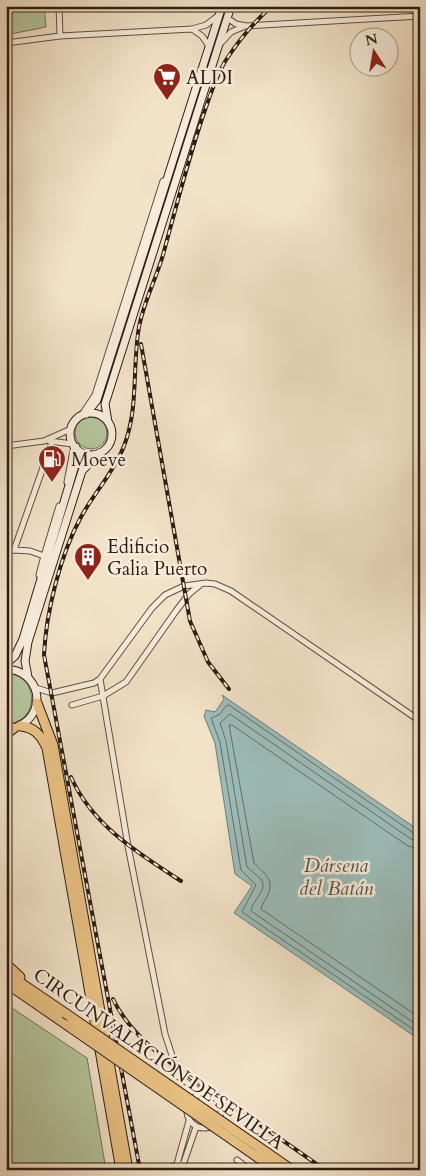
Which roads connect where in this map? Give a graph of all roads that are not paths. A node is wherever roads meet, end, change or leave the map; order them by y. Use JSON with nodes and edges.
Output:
{"nodes":[{"id":1,"x":59,"y":6,"type":"edge"},
{"id":2,"x":222,"y":6,"type":"edge"},
{"id":3,"x":230,"y":6,"type":"edge"},
{"id":4,"x":223,"y":16,"type":"junction"},
{"id":5,"x":420,"y":16,"type":"edge"},
{"id":6,"x":247,"y":26,"type":"junction"},
{"id":7,"x":192,"y":29,"type":"junction"},
{"id":8,"x":60,"y":36,"type":"junction"},
{"id":9,"x":6,"y":42,"type":"edge"},
{"id":10,"x":214,"y":48,"type":"junction"},
{"id":11,"x":84,"y":415,"type":"junction"},
{"id":12,"x":108,"y":422,"type":"junction"},
{"id":13,"x":71,"y":430,"type":"junction"},
{"id":14,"x":44,"y":441,"type":"junction"},
{"id":15,"x":52,"y":442,"type":"junction"},
{"id":16,"x":6,"y":446,"type":"edge"},
{"id":17,"x":74,"y":446,"type":"junction"},
{"id":18,"x":99,"y":453,"type":"junction"},
{"id":19,"x":14,"y":550,"type":"junction"},
{"id":20,"x":6,"y":551,"type":"edge"},
{"id":21,"x":44,"y":556,"type":"junction"},
{"id":22,"x":200,"y":584,"type":"junction"},
{"id":23,"x":33,"y":606,"type":"junction"},
{"id":24,"x":6,"y":664,"type":"edge"},
{"id":25,"x":6,"y":669,"type":"edge"},
{"id":26,"x":28,"y":677,"type":"junction"},
{"id":27,"x":100,"y":680,"type":"junction"},
{"id":28,"x":36,"y":688,"type":"junction"},
{"id":29,"x":103,"y":696,"type":"junction"},
{"id":30,"x":37,"y":703,"type":"junction"},
{"id":31,"x":72,"y":705,"type":"dead end"},
{"id":32,"x":420,"y":721,"type":"edge"},
{"id":33,"x":12,"y":729,"type":"edge"},
{"id":34,"x":6,"y":964,"type":"edge"},
{"id":35,"x":6,"y":973,"type":"edge"},
{"id":36,"x":6,"y":983,"type":"edge"},
{"id":37,"x":40,"y":996,"type":"junction"},
{"id":38,"x":202,"y":1093,"type":"junction"},
{"id":39,"x":190,"y":1121,"type":"junction"},
{"id":40,"x":196,"y":1127,"type":"junction"},
{"id":41,"x":237,"y":1160,"type":"dead end"},
{"id":42,"x":180,"y":1165,"type":"junction"},
{"id":43,"x":121,"y":1170,"type":"edge"},
{"id":44,"x":128,"y":1170,"type":"edge"},
{"id":45,"x":170,"y":1170,"type":"edge"},
{"id":46,"x":187,"y":1170,"type":"edge"},
{"id":47,"x":250,"y":1170,"type":"edge"},
{"id":48,"x":276,"y":1170,"type":"edge"},
{"id":49,"x":292,"y":1170,"type":"edge"}],
"edges":[{"from":1,"to":8,"type":"street"},
{"from":2,"to":4,"type":"main road"},
{"from":3,"to":4,"type":"main road"},
{"from":4,"to":6,"type":"street"},
{"from":4,"to":7,"type":"street"},
{"from":4,"to":10,"type":"main road"},
{"from":5,"to":6,"type":"street"},
{"from":6,"to":10,"type":"street"},
{"from":7,"to":8,"type":"street"},
{"from":7,"to":10,"type":"street"},
{"from":8,"to":9,"type":"street"},
{"from":10,"to":11,"type":"main road"},
{"from":10,"to":12,"type":"main road"},
{"from":11,"to":12,"type":"main road"},
{"from":11,"to":13,"type":"main road"},
{"from":12,"to":18,"type":"main road"},
{"from":13,"to":14,"type":"street"},
{"from":13,"to":17,"type":"main road"},
{"from":14,"to":15,"type":"street"},
{"from":14,"to":16,"type":"street"},
{"from":15,"to":17,"type":"street"},
{"from":15,"to":19,"type":"street"},
{"from":17,"to":18,"type":"main road"},
{"from":17,"to":21,"type":"street"},
{"from":17,"to":23,"type":"main road"},
{"from":18,"to":26,"type":"main road"},
{"from":19,"to":20,"type":"street"},
{"from":19,"to":21,"type":"street"},
{"from":21,"to":23,"type":"street"},
{"from":22,"to":27,"type":"street"},
{"from":22,"to":29,"type":"street"},
{"from":22,"to":32,"type":"street"},
{"from":23,"to":24,"type":"main road"},
{"from":25,"to":26,"type":"main road"},
{"from":26,"to":28,"type":"main road"},
{"from":27,"to":28,"type":"street"},
{"from":27,"to":29,"type":"street"},
{"from":28,"to":30,"type":"main road"},
{"from":29,"to":31,"type":"street"},
{"from":29,"to":38,"type":"street"},
{"from":30,"to":33,"type":"main road"},
{"from":30,"to":44,"type":"highway"},
{"from":33,"to":43,"type":"highway"},
{"from":34,"to":37,"type":"highway"},
{"from":35,"to":37,"type":"highway","name":"CIRCUNVALACIÓN DE SEVILLA"},
{"from":36,"to":48,"type":"highway","name":"CIRCUNVALACIÓN DE SEVILLA","bridge":true},
{"from":37,"to":49,"type":"highway","name":"CIRCUNVALACIÓN DE SEVILLA","bridge":true},
{"from":38,"to":39,"type":"street"},
{"from":38,"to":40,"type":"street"},
{"from":39,"to":40,"type":"street"},
{"from":39,"to":42,"type":"street"},
{"from":40,"to":42,"type":"street"},
{"from":41,"to":47,"type":"street"},
{"from":42,"to":45,"type":"street"},
{"from":42,"to":46,"type":"street"}]}
